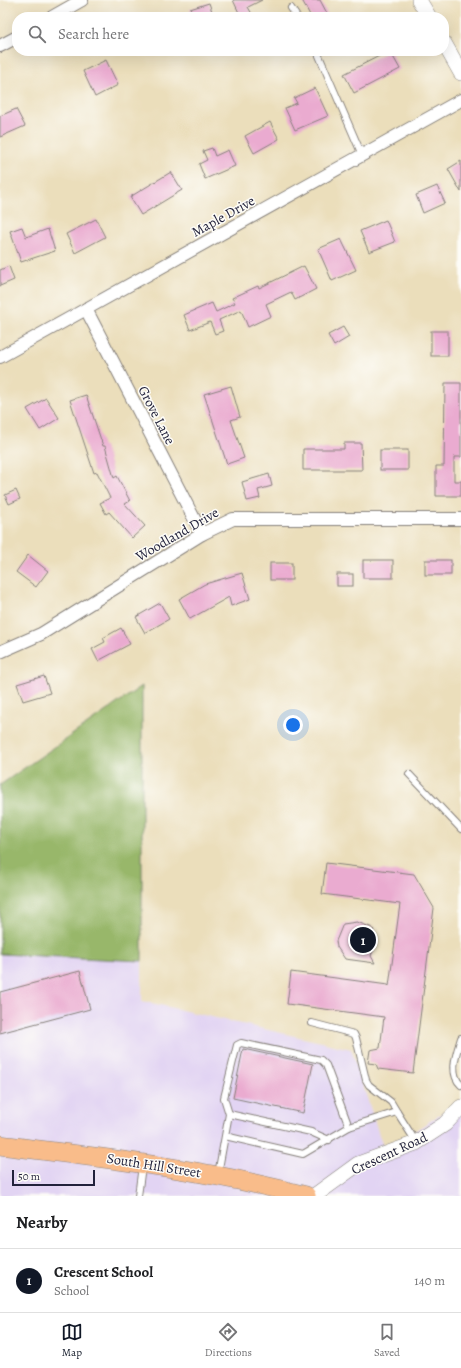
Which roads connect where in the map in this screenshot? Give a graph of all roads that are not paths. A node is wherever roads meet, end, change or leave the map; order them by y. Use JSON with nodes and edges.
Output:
{"nodes":[{"id":1,"x":82,"y":0,"type":"edge"},
{"id":2,"x":419,"y":0,"type":"edge"},
{"id":3,"x":291,"y":8,"type":"dead end"},
{"id":4,"x":61,"y":12,"type":"edge"},
{"id":5,"x":294,"y":12,"type":"edge"},
{"id":6,"x":426,"y":12,"type":"edge"},
{"id":7,"x":12,"y":40,"type":"edge"},
{"id":8,"x":0,"y":46,"type":"edge"},
{"id":9,"x":449,"y":52,"type":"edge"},
{"id":10,"x":319,"y":56,"type":"edge"},
{"id":11,"x":461,"y":73,"type":"edge"},
{"id":12,"x":461,"y":100,"type":"edge"},
{"id":13,"x":362,"y":155,"type":"junction"},
{"id":14,"x":86,"y":310,"type":"junction"},
{"id":15,"x":0,"y":357,"type":"edge"},
{"id":16,"x":461,"y":519,"type":"edge"},
{"id":17,"x":202,"y":534,"type":"junction"},
{"id":18,"x":0,"y":652,"type":"edge"},
{"id":19,"x":409,"y":774,"type":"dead end"},
{"id":20,"x":461,"y":829,"type":"edge"},
{"id":21,"x":312,"y":1023,"type":"dead end"},
{"id":22,"x":461,"y":1038,"type":"edge"},
{"id":23,"x":461,"y":1085,"type":"edge"},
{"id":24,"x":461,"y":1107,"type":"edge"},
{"id":25,"x":397,"y":1112,"type":"junction"},
{"id":26,"x":229,"y":1114,"type":"junction"},
{"id":27,"x":349,"y":1127,"type":"junction"},
{"id":28,"x":225,"y":1136,"type":"junction"},
{"id":29,"x":329,"y":1140,"type":"junction"},
{"id":30,"x":416,"y":1143,"type":"junction"},
{"id":31,"x":0,"y":1145,"type":"edge"},
{"id":32,"x":143,"y":1163,"type":"junction"},
{"id":33,"x":217,"y":1175,"type":"junction"},
{"id":34,"x":138,"y":1196,"type":"edge"},
{"id":35,"x":306,"y":1196,"type":"edge"},
{"id":36,"x":314,"y":1196,"type":"edge"}],
"edges":[{"from":1,"to":4,"type":"street"},
{"from":2,"to":6,"type":"street"},
{"from":3,"to":5,"type":"lane"},
{"from":7,"to":8,"type":"street"},
{"from":9,"to":11,"type":"street"},
{"from":10,"to":13,"type":"lane"},
{"from":12,"to":13,"type":"street","name":"Maple Drive"},
{"from":13,"to":14,"type":"street","name":"Maple Drive"},
{"from":14,"to":15,"type":"street","name":"Maple Drive"},
{"from":14,"to":17,"type":"street","name":"Grove Lane"},
{"from":16,"to":17,"type":"street","name":"Woodland Drive"},
{"from":17,"to":18,"type":"street","name":"Woodland Drive"},
{"from":19,"to":20,"type":"lane"},
{"from":21,"to":25,"type":"lane"},
{"from":22,"to":23,"type":"lane"},
{"from":24,"to":30,"type":"street","name":"Crescent Road"},
{"from":25,"to":27,"type":"lane"},
{"from":25,"to":30,"type":"lane"},
{"from":26,"to":27,"type":"lane"},
{"from":26,"to":28,"type":"lane"},
{"from":26,"to":29,"type":"lane"},
{"from":27,"to":29,"type":"lane"},
{"from":28,"to":29,"type":"lane"},
{"from":28,"to":33,"type":"lane"},
{"from":30,"to":36,"type":"street","name":"Crescent Road"},
{"from":31,"to":32,"type":"main road","name":"South Hill Street"},
{"from":32,"to":33,"type":"main road","name":"South Hill Street"},
{"from":32,"to":34,"type":"lane"},
{"from":33,"to":35,"type":"main road","name":"South Hill Street"}]}
